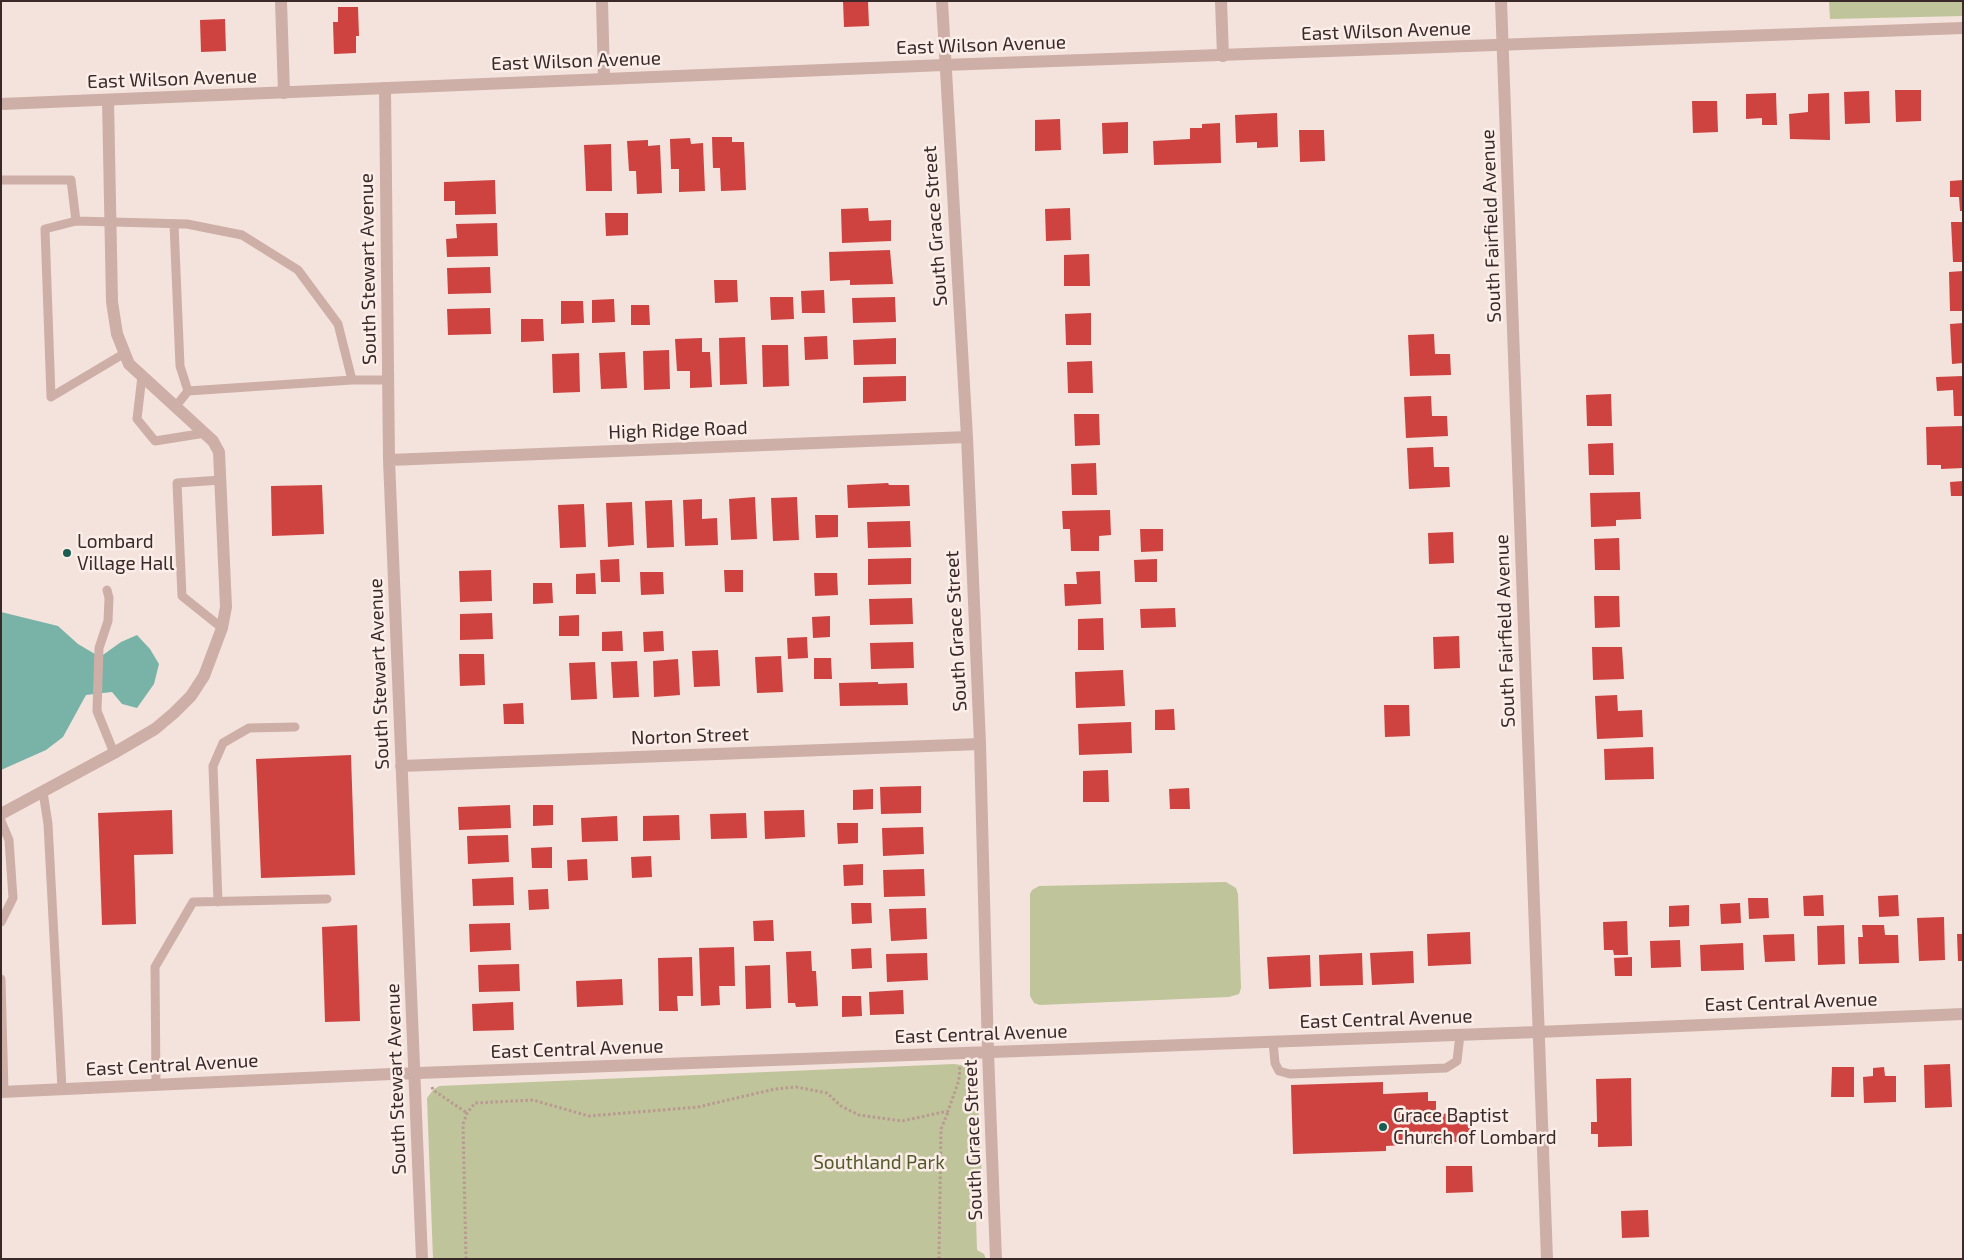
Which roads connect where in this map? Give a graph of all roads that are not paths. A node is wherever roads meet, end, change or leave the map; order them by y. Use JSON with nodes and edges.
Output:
{"nodes":[{"id":1,"x":281,"y":1,"type":"edge"},
{"id":2,"x":602,"y":1,"type":"edge"},
{"id":3,"x":942,"y":1,"type":"edge"},
{"id":4,"x":1221,"y":1,"type":"edge"},
{"id":5,"x":1501,"y":1,"type":"edge"},
{"id":6,"x":1963,"y":28,"type":"edge"},
{"id":7,"x":1503,"y":45,"type":"junction"},
{"id":8,"x":1223,"y":56,"type":"junction"},
{"id":9,"x":944,"y":65,"type":"junction"},
{"id":10,"x":604,"y":79,"type":"junction"},
{"id":11,"x":385,"y":88,"type":"junction"},
{"id":12,"x":284,"y":93,"type":"junction"},
{"id":13,"x":108,"y":100,"type":"junction"},
{"id":14,"x":1,"y":104,"type":"edge"},
{"id":15,"x":1,"y":180,"type":"edge"},
{"id":16,"x":76,"y":221,"type":"junction"},
{"id":17,"x":109,"y":221,"type":"junction"},
{"id":18,"x":174,"y":224,"type":"junction"},
{"id":19,"x":125,"y":353,"type":"junction"},
{"id":20,"x":142,"y":376,"type":"junction"},
{"id":21,"x":352,"y":380,"type":"junction"},
{"id":22,"x":388,"y":380,"type":"junction"},
{"id":23,"x":188,"y":391,"type":"junction"},
{"id":24,"x":176,"y":406,"type":"junction"},
{"id":25,"x":205,"y":433,"type":"junction"},
{"id":26,"x":967,"y":438,"type":"junction"},
{"id":27,"x":389,"y":460,"type":"junction"},
{"id":28,"x":221,"y":480,"type":"junction"},
{"id":29,"x":107,"y":590,"type":"dead end"},
{"id":30,"x":222,"y":628,"type":"junction"},
{"id":31,"x":295,"y":727,"type":"dead end"},
{"id":32,"x":980,"y":744,"type":"junction"},
{"id":33,"x":114,"y":753,"type":"junction"},
{"id":34,"x":401,"y":766,"type":"junction"},
{"id":35,"x":42,"y":792,"type":"junction"},
{"id":36,"x":1,"y":814,"type":"edge"},
{"id":37,"x":1,"y":821,"type":"edge"},
{"id":38,"x":328,"y":899,"type":"dead end"},
{"id":39,"x":218,"y":902,"type":"junction"},
{"id":40,"x":1,"y":922,"type":"edge"},
{"id":41,"x":1,"y":979,"type":"edge"},
{"id":42,"x":1963,"y":1014,"type":"edge"},
{"id":43,"x":1538,"y":1032,"type":"junction"},
{"id":44,"x":1460,"y":1035,"type":"junction"},
{"id":45,"x":1273,"y":1042,"type":"junction"},
{"id":46,"x":988,"y":1052,"type":"junction"},
{"id":47,"x":415,"y":1073,"type":"junction"},
{"id":48,"x":156,"y":1085,"type":"junction"},
{"id":49,"x":62,"y":1089,"type":"junction"},
{"id":50,"x":2,"y":1092,"type":"edge"},
{"id":51,"x":422,"y":1259,"type":"edge"},
{"id":52,"x":996,"y":1259,"type":"edge"},
{"id":53,"x":1547,"y":1259,"type":"edge"}],
"edges":[{"from":1,"to":12,"type":"street"},
{"from":2,"to":10,"type":"street"},
{"from":3,"to":9,"type":"street","name":"South Grace Street"},
{"from":4,"to":8,"type":"street"},
{"from":5,"to":7,"type":"street","name":"South Fairfield Avenue"},
{"from":6,"to":7,"type":"street","name":"East Wilson Avenue"},
{"from":7,"to":8,"type":"street","name":"East Wilson Avenue"},
{"from":7,"to":43,"type":"street","name":"South Fairfield Avenue"},
{"from":8,"to":9,"type":"street","name":"East Wilson Avenue"},
{"from":9,"to":10,"type":"street","name":"East Wilson Avenue"},
{"from":9,"to":26,"type":"street","name":"South Grace Street"},
{"from":10,"to":11,"type":"street","name":"East Wilson Avenue"},
{"from":11,"to":12,"type":"street","name":"East Wilson Avenue"},
{"from":11,"to":22,"type":"street","name":"South Stewart Avenue"},
{"from":12,"to":13,"type":"street","name":"East Wilson Avenue"},
{"from":13,"to":14,"type":"street","name":"East Wilson Avenue"},
{"from":13,"to":17,"type":"street"},
{"from":15,"to":16,"type":"lane"},
{"from":16,"to":17,"type":"lane"},
{"from":16,"to":19,"type":"lane"},
{"from":17,"to":18,"type":"lane"},
{"from":17,"to":19,"type":"street"},
{"from":18,"to":21,"type":"lane"},
{"from":18,"to":23,"type":"lane"},
{"from":19,"to":20,"type":"street"},
{"from":20,"to":24,"type":"street"},
{"from":20,"to":25,"type":"lane"},
{"from":21,"to":22,"type":"lane"},
{"from":21,"to":23,"type":"lane"},
{"from":22,"to":27,"type":"street","name":"South Stewart Avenue"},
{"from":23,"to":24,"type":"lane"},
{"from":24,"to":25,"type":"street"},
{"from":25,"to":28,"type":"street"},
{"from":26,"to":27,"type":"street","name":"High Ridge Road"},
{"from":26,"to":32,"type":"street","name":"South Grace Street"},
{"from":27,"to":34,"type":"street","name":"South Stewart Avenue"},
{"from":28,"to":30,"type":"street"},
{"from":28,"to":30,"type":"lane"},
{"from":29,"to":33,"type":"lane"},
{"from":30,"to":33,"type":"street"},
{"from":31,"to":39,"type":"lane"},
{"from":32,"to":34,"type":"street","name":"Norton Street"},
{"from":32,"to":46,"type":"street","name":"South Grace Street"},
{"from":33,"to":35,"type":"street"},
{"from":34,"to":47,"type":"street","name":"South Stewart Avenue"},
{"from":35,"to":36,"type":"street"},
{"from":35,"to":49,"type":"lane"},
{"from":37,"to":40,"type":"lane"},
{"from":38,"to":39,"type":"lane"},
{"from":39,"to":48,"type":"lane"},
{"from":41,"to":50,"type":"lane"},
{"from":42,"to":43,"type":"street","name":"East Central Avenue"},
{"from":43,"to":44,"type":"street","name":"East Central Avenue"},
{"from":43,"to":53,"type":"street","name":"South Fairfield Avenue"},
{"from":44,"to":45,"type":"street","name":"East Central Avenue"},
{"from":44,"to":45,"type":"lane"},
{"from":45,"to":46,"type":"street","name":"East Central Avenue"},
{"from":46,"to":47,"type":"street","name":"East Central Avenue"},
{"from":46,"to":52,"type":"street","name":"South Grace Street"},
{"from":47,"to":48,"type":"street","name":"East Central Avenue"},
{"from":47,"to":51,"type":"street","name":"South Stewart Avenue"},
{"from":48,"to":49,"type":"street","name":"East Central Avenue"},
{"from":49,"to":50,"type":"street","name":"East Central Avenue"}]}
